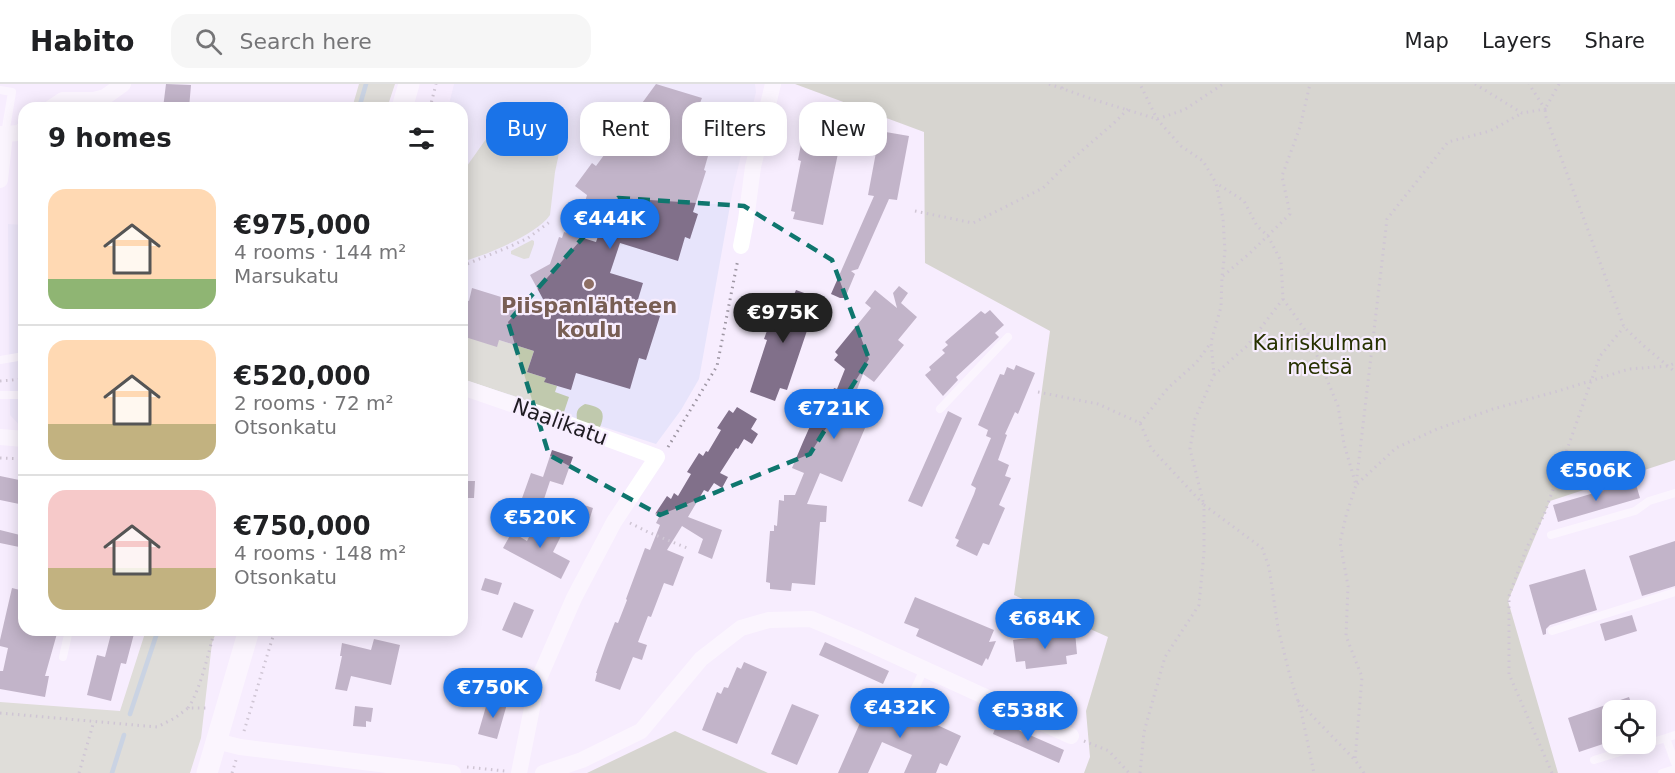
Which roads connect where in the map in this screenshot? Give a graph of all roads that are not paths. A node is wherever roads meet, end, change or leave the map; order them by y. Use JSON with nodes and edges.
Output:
{"nodes":[{"id":1,"x":123,"y":84,"type":"edge"},
{"id":2,"x":409,"y":84,"type":"edge"},
{"id":3,"x":773,"y":84,"type":"edge"},
{"id":4,"x":13,"y":88,"type":"edge"},
{"id":5,"x":0,"y":90,"type":"edge"},
{"id":6,"x":60,"y":102,"type":"edge"},
{"id":7,"x":404,"y":102,"type":"edge"},
{"id":8,"x":18,"y":133,"type":"edge"},
{"id":9,"x":2,"y":134,"type":"edge"},
{"id":10,"x":0,"y":180,"type":"edge"},
{"id":11,"x":741,"y":246,"type":"road end"},
{"id":12,"x":1008,"y":337,"type":"dead end"},
{"id":13,"x":18,"y":357,"type":"edge"},
{"id":14,"x":0,"y":360,"type":"edge"},
{"id":15,"x":468,"y":389,"type":"edge"},
{"id":16,"x":0,"y":395,"type":"edge"},
{"id":17,"x":18,"y":395,"type":"edge"},
{"id":18,"x":940,"y":409,"type":"dead end"},
{"id":19,"x":0,"y":437,"type":"edge"},
{"id":20,"x":18,"y":438,"type":"edge"},
{"id":21,"x":1675,"y":494,"type":"edge"},
{"id":22,"x":1551,"y":535,"type":"dead end"},
{"id":23,"x":1675,"y":592,"type":"edge"},
{"id":24,"x":1552,"y":631,"type":"dead end"},
{"id":25,"x":68,"y":636,"type":"edge"},
{"id":26,"x":247,"y":636,"type":"edge"},
{"id":27,"x":63,"y":657,"type":"dead end"},
{"id":28,"x":924,"y":669,"type":"junction"},
{"id":29,"x":906,"y":708,"type":"dead end"},
{"id":30,"x":1071,"y":736,"type":"road end"},
{"id":31,"x":1671,"y":737,"type":"edge"},
{"id":32,"x":216,"y":741,"type":"junction"},
{"id":33,"x":1594,"y":760,"type":"dead end"},
{"id":34,"x":1675,"y":763,"type":"edge"},
{"id":35,"x":1675,"y":769,"type":"edge"},
{"id":36,"x":207,"y":773,"type":"edge"},
{"id":37,"x":453,"y":773,"type":"edge"},
{"id":38,"x":519,"y":773,"type":"edge"},
{"id":39,"x":543,"y":773,"type":"edge"},
{"id":40,"x":1662,"y":773,"type":"edge"}],
"edges":[{"from":1,"to":6,"type":"street"},
{"from":2,"to":7,"type":"street"},
{"from":3,"to":11,"type":"street"},
{"from":4,"to":5,"type":"lane"},
{"from":4,"to":9,"type":"lane"},
{"from":8,"to":9,"type":"street"},
{"from":9,"to":10,"type":"street"},
{"from":12,"to":18,"type":"lane"},
{"from":13,"to":14,"type":"lane"},
{"from":15,"to":38,"type":"street","name":"Naalikatu"},
{"from":16,"to":17,"type":"lane"},
{"from":19,"to":20,"type":"street"},
{"from":21,"to":22,"type":"lane"},
{"from":23,"to":24,"type":"lane"},
{"from":25,"to":27,"type":"lane"},
{"from":26,"to":32,"type":"street"},
{"from":28,"to":29,"type":"lane"},
{"from":28,"to":30,"type":"street"},
{"from":28,"to":39,"type":"street"},
{"from":31,"to":33,"type":"lane"},
{"from":31,"to":34,"type":"lane"},
{"from":32,"to":36,"type":"street"},
{"from":32,"to":37,"type":"street"},
{"from":35,"to":40,"type":"lane"}]}
